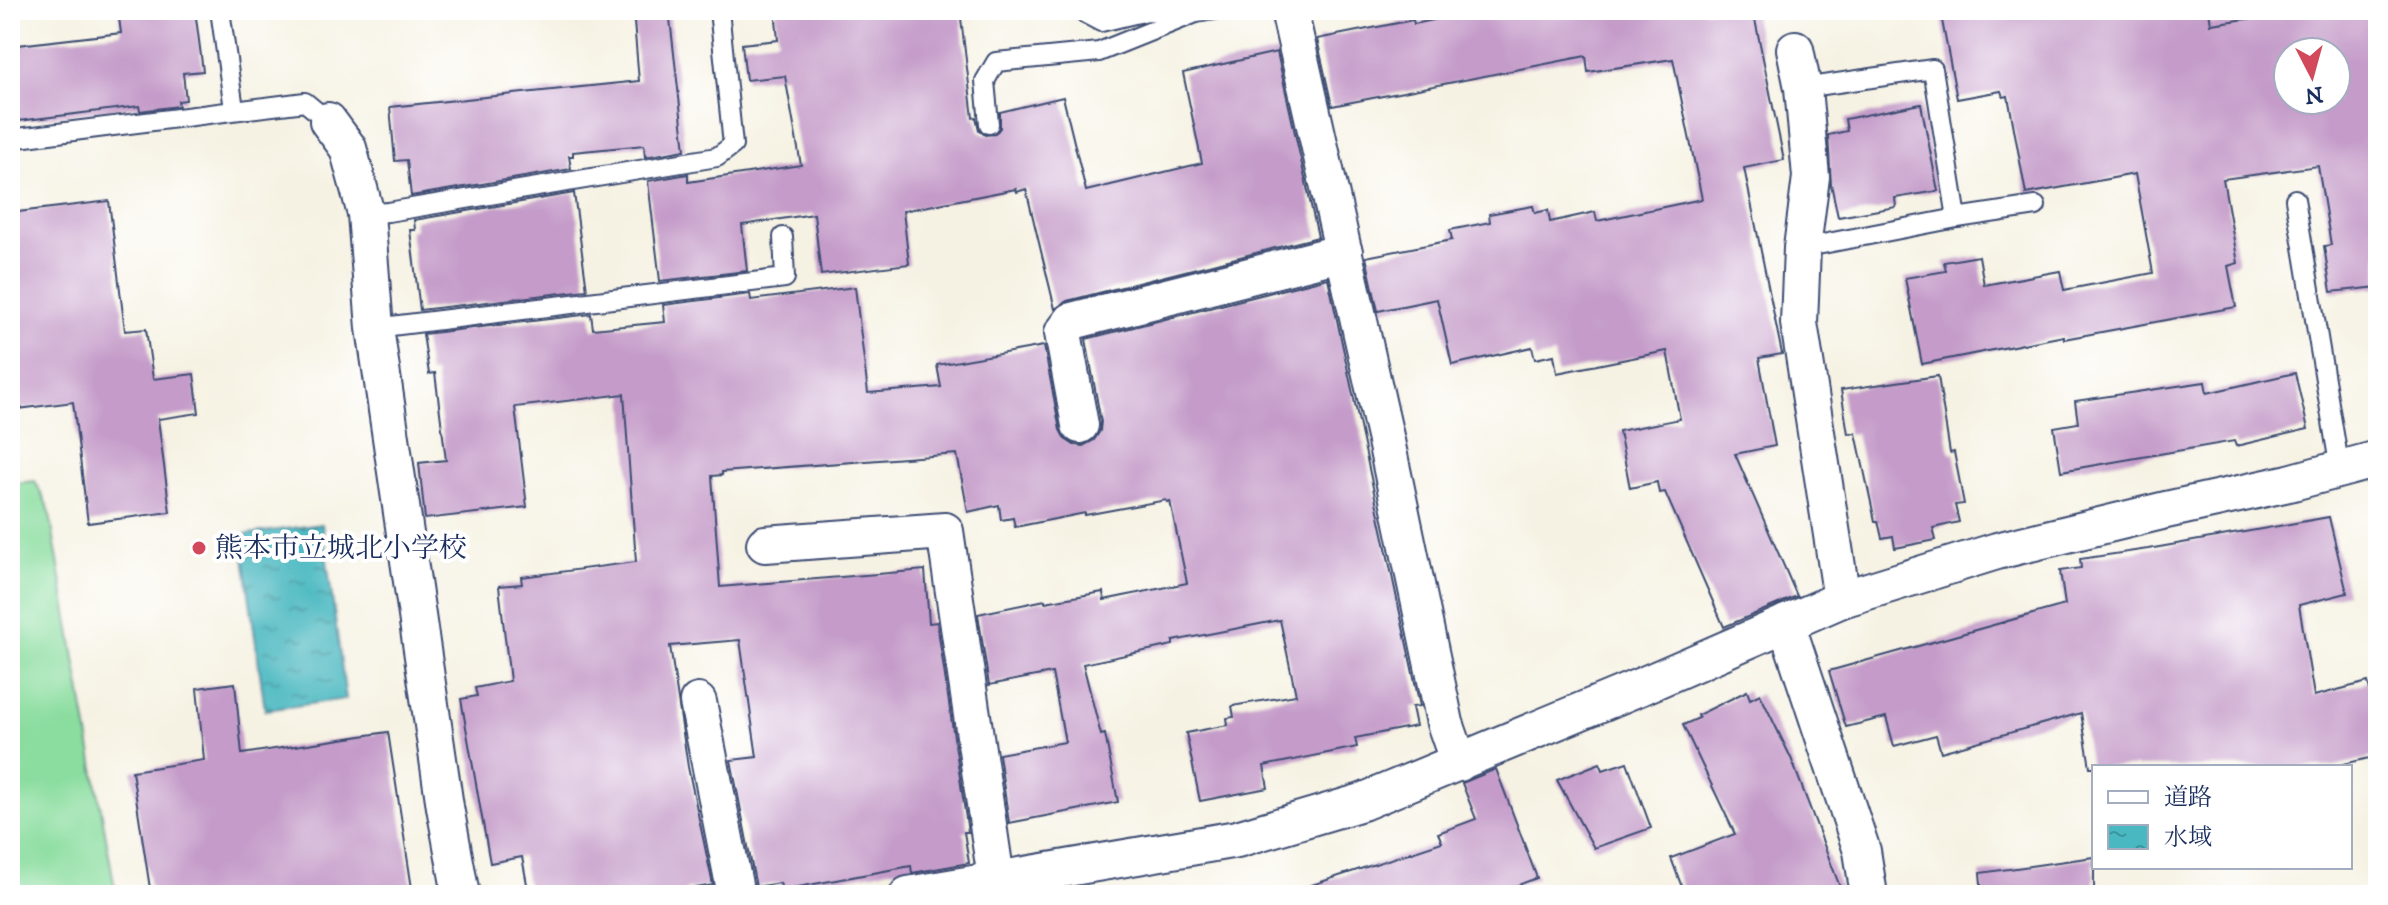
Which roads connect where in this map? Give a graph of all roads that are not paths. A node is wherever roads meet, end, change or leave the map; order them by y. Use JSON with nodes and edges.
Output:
{"nodes":[{"id":1,"x":220,"y":10,"type":"edge"},
{"id":2,"x":719,"y":10,"type":"edge"},
{"id":3,"x":1082,"y":10,"type":"edge"},
{"id":4,"x":1289,"y":10,"type":"edge"},
{"id":5,"x":1205,"y":11,"type":"edge"},
{"id":6,"x":1795,"y":49,"type":"dead end"},
{"id":7,"x":1803,"y":88,"type":"junction"},
{"id":8,"x":234,"y":109,"type":"junction"},
{"id":9,"x":328,"y":121,"type":"joint"},
{"id":10,"x":989,"y":124,"type":"dead end"},
{"id":11,"x":10,"y":139,"type":"edge"},
{"id":12,"x":2295,"y":199,"type":"dead end"},
{"id":13,"x":2036,"y":206,"type":"dead end"},
{"id":14,"x":366,"y":214,"type":"junction"},
{"id":15,"x":1957,"y":218,"type":"junction"},
{"id":16,"x":783,"y":237,"type":"dead end"},
{"id":17,"x":1802,"y":248,"type":"junction"},
{"id":18,"x":1344,"y":252,"type":"junction"},
{"id":19,"x":375,"y":328,"type":"junction"},
{"id":20,"x":1080,"y":425,"type":"dead end"},
{"id":21,"x":2378,"y":459,"type":"edge"},
{"id":22,"x":2340,"y":470,"type":"junction"},
{"id":23,"x":765,"y":544,"type":"dead end"},
{"id":24,"x":1842,"y":599,"type":"junction"},
{"id":25,"x":1786,"y":623,"type":"junction"},
{"id":26,"x":698,"y":702,"type":"dead end"},
{"id":27,"x":1459,"y":763,"type":"junction"},
{"id":28,"x":996,"y":879,"type":"junction"},
{"id":29,"x":461,"y":895,"type":"edge"},
{"id":30,"x":736,"y":895,"type":"edge"},
{"id":31,"x":908,"y":895,"type":"edge"},
{"id":32,"x":1869,"y":895,"type":"edge"}],
"edges":[{"from":1,"to":8,"type":"lane"},
{"from":2,"to":14,"type":"lane"},
{"from":3,"to":5,"type":"lane"},
{"from":4,"to":18,"type":"street"},
{"from":5,"to":10,"type":"lane"},
{"from":6,"to":7,"type":"street"},
{"from":7,"to":15,"type":"lane"},
{"from":7,"to":17,"type":"street"},
{"from":8,"to":9,"type":"lane"},
{"from":8,"to":11,"type":"lane"},
{"from":9,"to":14,"type":"street"},
{"from":12,"to":22,"type":"lane"},
{"from":13,"to":15,"type":"lane"},
{"from":14,"to":19,"type":"street"},
{"from":15,"to":17,"type":"lane"},
{"from":16,"to":19,"type":"lane"},
{"from":17,"to":24,"type":"street"},
{"from":18,"to":20,"type":"street"},
{"from":18,"to":27,"type":"street"},
{"from":19,"to":29,"type":"street"},
{"from":21,"to":22,"type":"street"},
{"from":22,"to":24,"type":"street"},
{"from":23,"to":28,"type":"street"},
{"from":24,"to":25,"type":"street"},
{"from":25,"to":27,"type":"street"},
{"from":25,"to":32,"type":"street"},
{"from":26,"to":30,"type":"street"},
{"from":27,"to":28,"type":"street"},
{"from":28,"to":31,"type":"street"}]}
